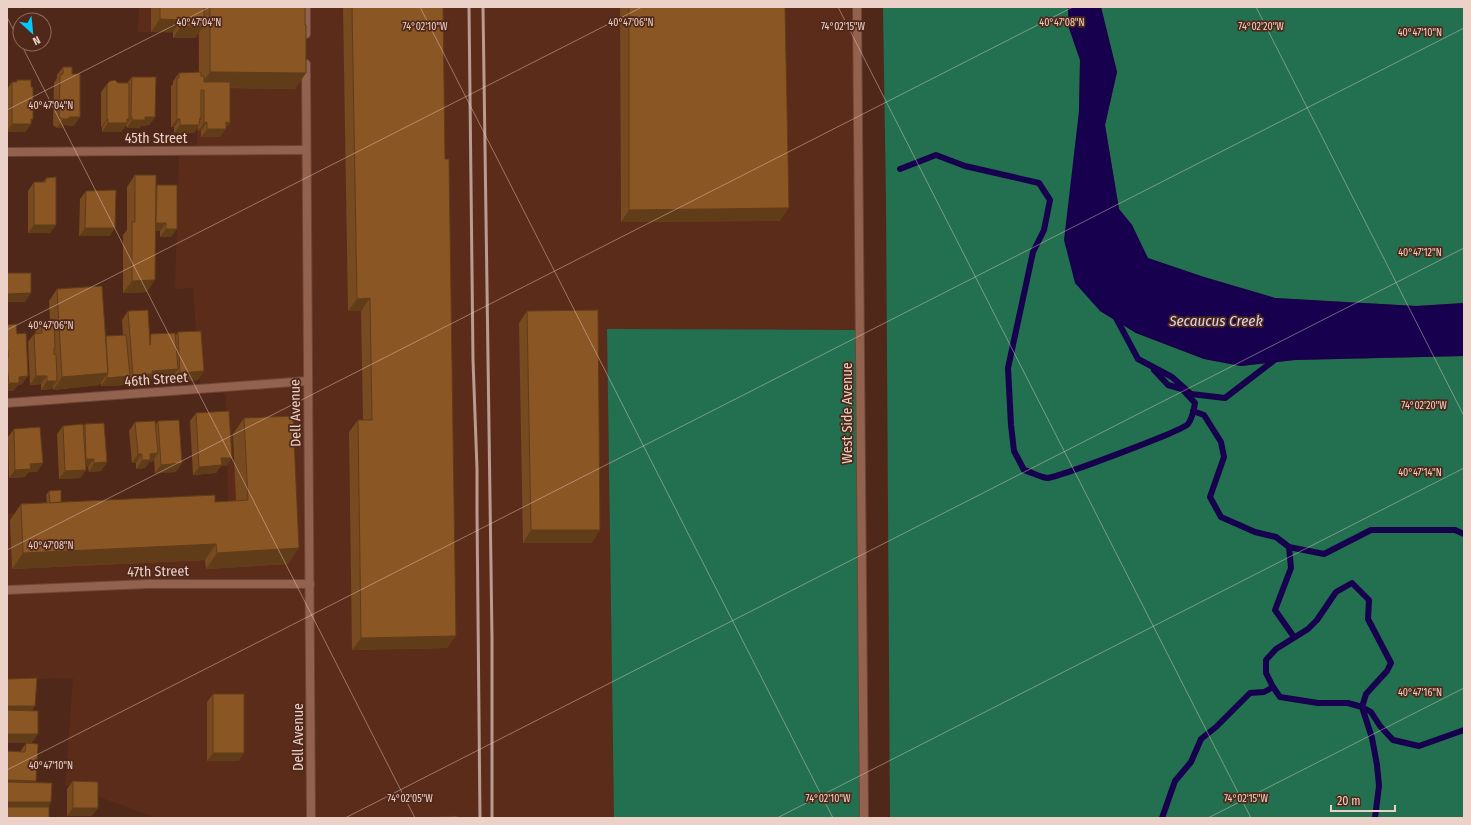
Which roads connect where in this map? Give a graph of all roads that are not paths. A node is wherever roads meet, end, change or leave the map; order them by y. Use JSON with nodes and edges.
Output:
{"nodes":[{"id":1,"x":306,"y":7,"type":"edge"},
{"id":2,"x":857,"y":7,"type":"edge"},
{"id":3,"x":306,"y":39,"type":"edge"},
{"id":4,"x":306,"y":55,"type":"edge"},
{"id":5,"x":306,"y":150,"type":"junction"},
{"id":6,"x":7,"y":152,"type":"edge"},
{"id":7,"x":307,"y":381,"type":"junction"},
{"id":8,"x":7,"y":403,"type":"edge"},
{"id":9,"x":310,"y":584,"type":"junction"},
{"id":10,"x":7,"y":590,"type":"edge"},
{"id":11,"x":311,"y":818,"type":"edge"},
{"id":12,"x":864,"y":818,"type":"edge"}],
"edges":[{"from":1,"to":3,"type":"street"},
{"from":2,"to":12,"type":"street","name":"West Side Avenue"},
{"from":4,"to":5,"type":"street","name":"Dell Avenue"},
{"from":5,"to":6,"type":"street","name":"45th Street"},
{"from":5,"to":7,"type":"street","name":"Dell Avenue"},
{"from":7,"to":8,"type":"street","name":"46th Street"},
{"from":7,"to":9,"type":"street","name":"Dell Avenue"},
{"from":9,"to":10,"type":"street","name":"47th Street"},
{"from":9,"to":11,"type":"street","name":"Dell Avenue"}]}
